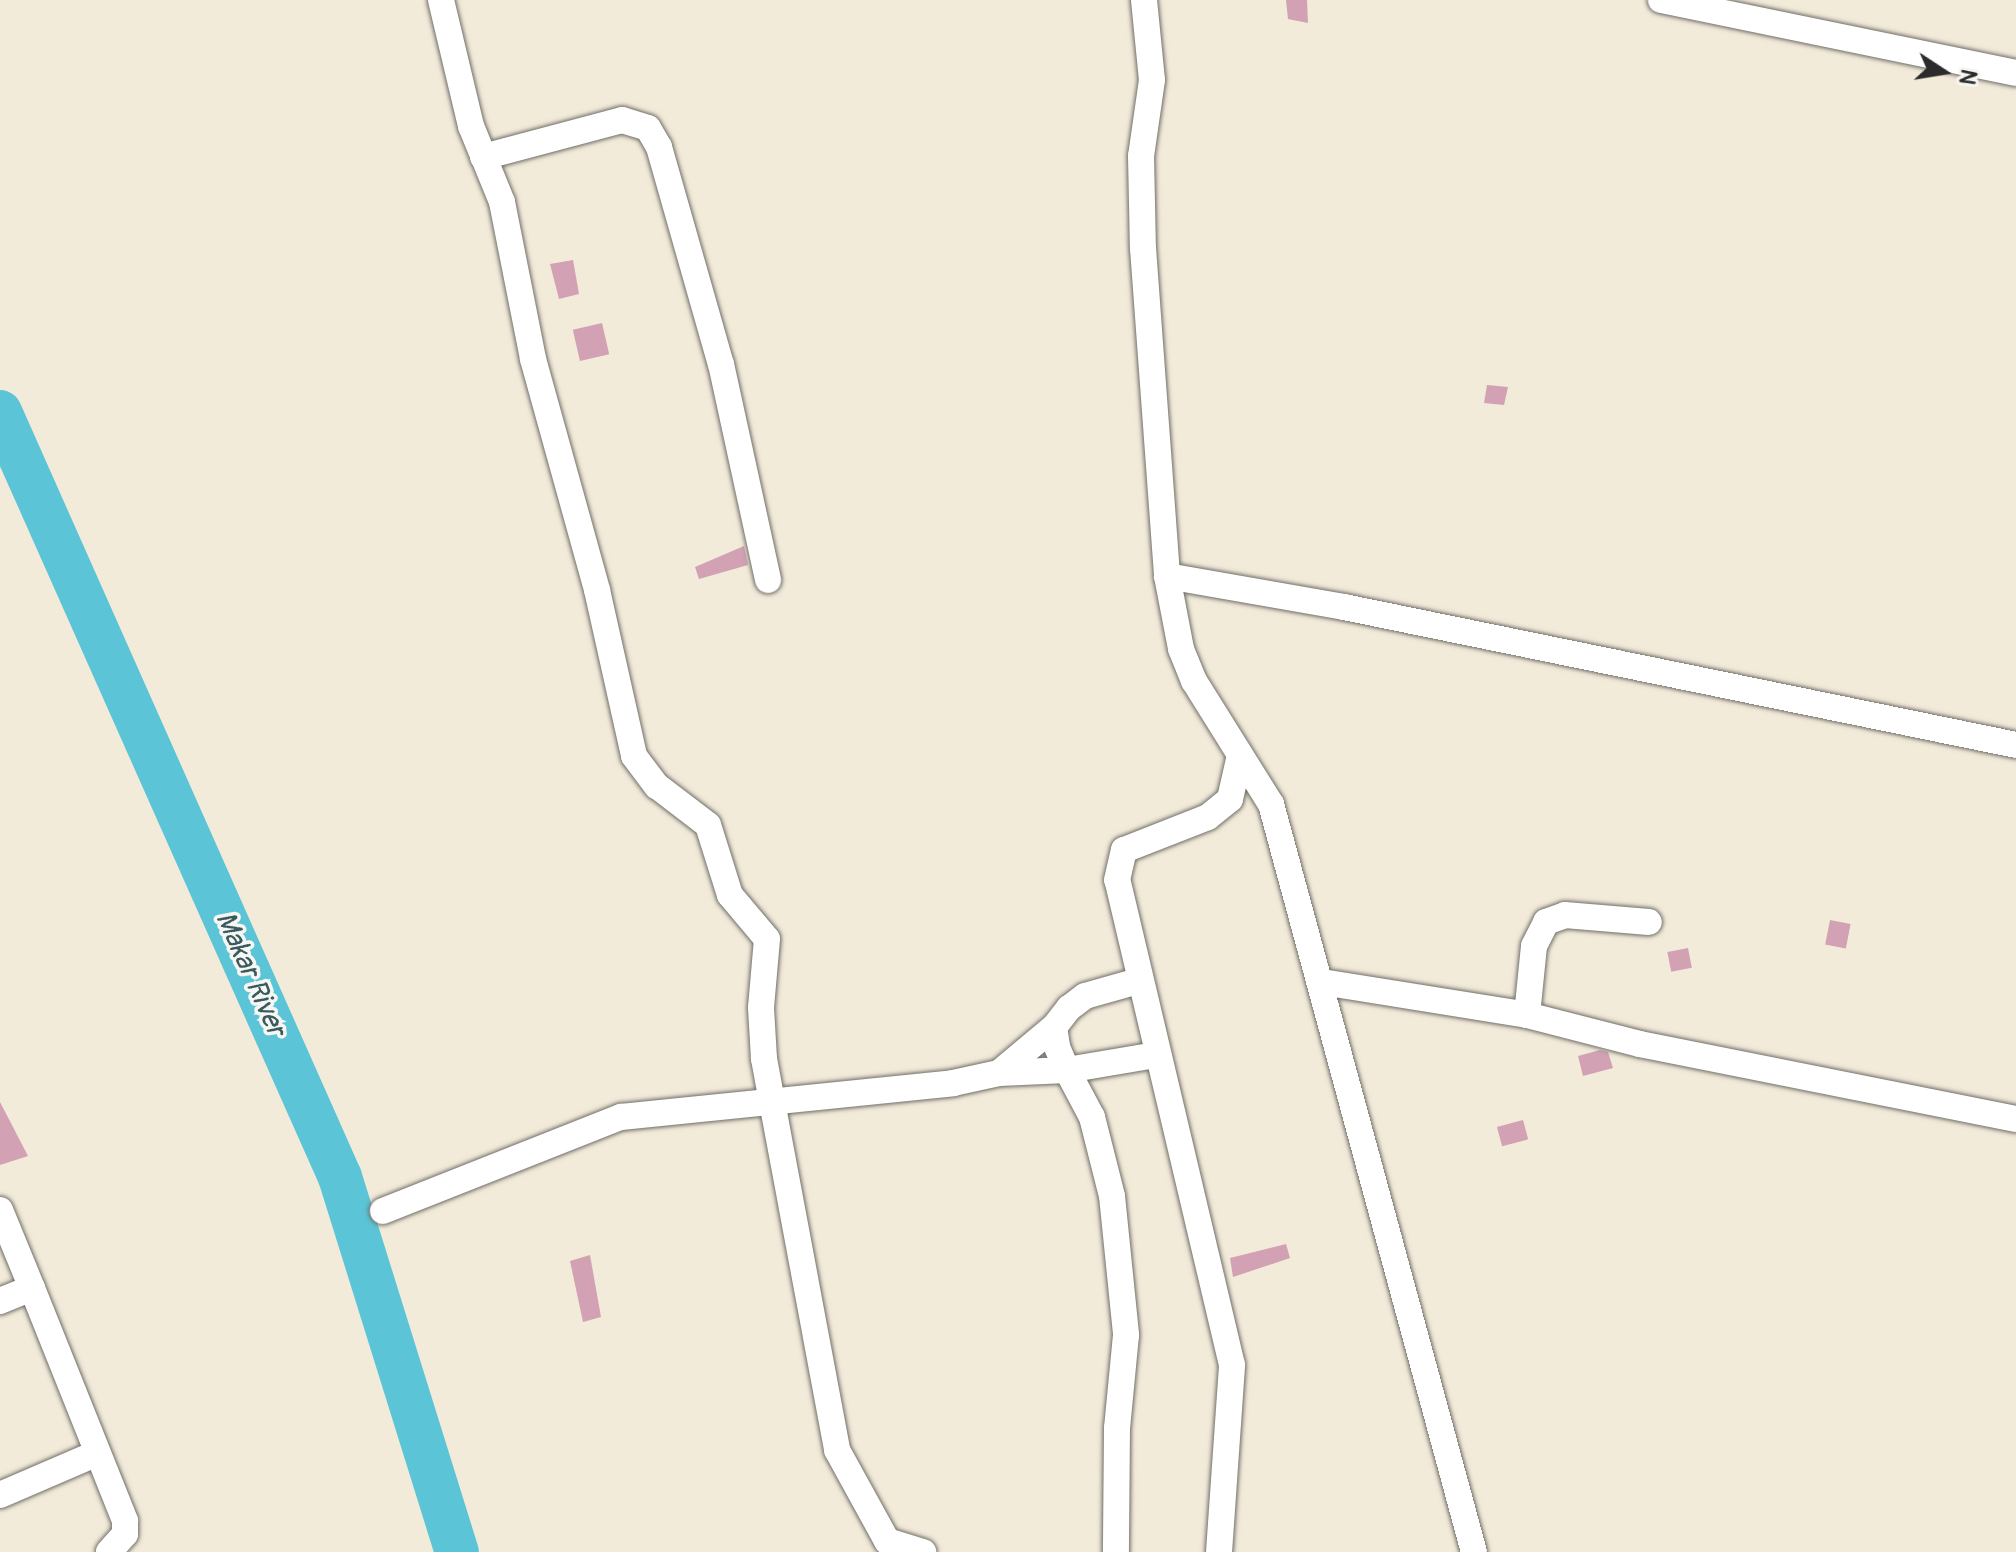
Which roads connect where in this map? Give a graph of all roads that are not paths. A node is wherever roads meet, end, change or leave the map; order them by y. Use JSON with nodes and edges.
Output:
{"nodes":[{"id":1,"x":441,"y":0,"type":"edge"},
{"id":2,"x":1144,"y":0,"type":"edge"},
{"id":3,"x":1661,"y":0,"type":"edge"},
{"id":4,"x":2016,"y":73,"type":"edge"},
{"id":5,"x":483,"y":157,"type":"junction"},
{"id":6,"x":1167,"y":576,"type":"junction"},
{"id":7,"x":768,"y":580,"type":"dead end"},
{"id":8,"x":2016,"y":745,"type":"edge"},
{"id":9,"x":1240,"y":755,"type":"junction"},
{"id":10,"x":1230,"y":799,"type":"junction"},
{"id":11,"x":1271,"y":804,"type":"junction"},
{"id":12,"x":1649,"y":922,"type":"dead end"},
{"id":13,"x":1138,"y":981,"type":"junction"},
{"id":14,"x":1322,"y":982,"type":"junction"},
{"id":15,"x":1527,"y":1015,"type":"junction"},
{"id":16,"x":1054,"y":1027,"type":"junction"},
{"id":17,"x":1156,"y":1055,"type":"junction"},
{"id":18,"x":1067,"y":1070,"type":"junction"},
{"id":19,"x":999,"y":1073,"type":"junction"},
{"id":20,"x":771,"y":1101,"type":"junction"},
{"id":21,"x":2016,"y":1119,"type":"edge"},
{"id":22,"x":0,"y":1210,"type":"edge"},
{"id":23,"x":383,"y":1211,"type":"dead end"},
{"id":24,"x":32,"y":1288,"type":"junction"},
{"id":25,"x":0,"y":1301,"type":"edge"},
{"id":26,"x":95,"y":1454,"type":"junction"},
{"id":27,"x":0,"y":1495,"type":"edge"},
{"id":28,"x":109,"y":1552,"type":"edge"},
{"id":29,"x":923,"y":1552,"type":"edge"},
{"id":30,"x":1116,"y":1552,"type":"edge"},
{"id":31,"x":1219,"y":1552,"type":"edge"},
{"id":32,"x":1474,"y":1552,"type":"edge"}],
"edges":[{"from":1,"to":5,"type":"street"},
{"from":2,"to":6,"type":"street"},
{"from":3,"to":4,"type":"street"},
{"from":5,"to":7,"type":"street"},
{"from":5,"to":20,"type":"street"},
{"from":6,"to":8,"type":"street"},
{"from":6,"to":9,"type":"street"},
{"from":9,"to":10,"type":"street"},
{"from":9,"to":11,"type":"street"},
{"from":10,"to":11,"type":"street"},
{"from":10,"to":13,"type":"street"},
{"from":11,"to":14,"type":"street"},
{"from":12,"to":15,"type":"street"},
{"from":13,"to":16,"type":"street"},
{"from":13,"to":17,"type":"street"},
{"from":14,"to":15,"type":"street"},
{"from":14,"to":32,"type":"street"},
{"from":15,"to":21,"type":"street"},
{"from":16,"to":18,"type":"street"},
{"from":16,"to":19,"type":"street"},
{"from":17,"to":18,"type":"street"},
{"from":17,"to":31,"type":"street"},
{"from":18,"to":19,"type":"street"},
{"from":18,"to":30,"type":"street"},
{"from":19,"to":20,"type":"street"},
{"from":20,"to":23,"type":"street"},
{"from":20,"to":29,"type":"street"},
{"from":22,"to":24,"type":"street"},
{"from":24,"to":25,"type":"street"},
{"from":24,"to":26,"type":"street"},
{"from":26,"to":27,"type":"street"},
{"from":26,"to":28,"type":"street"}]}
